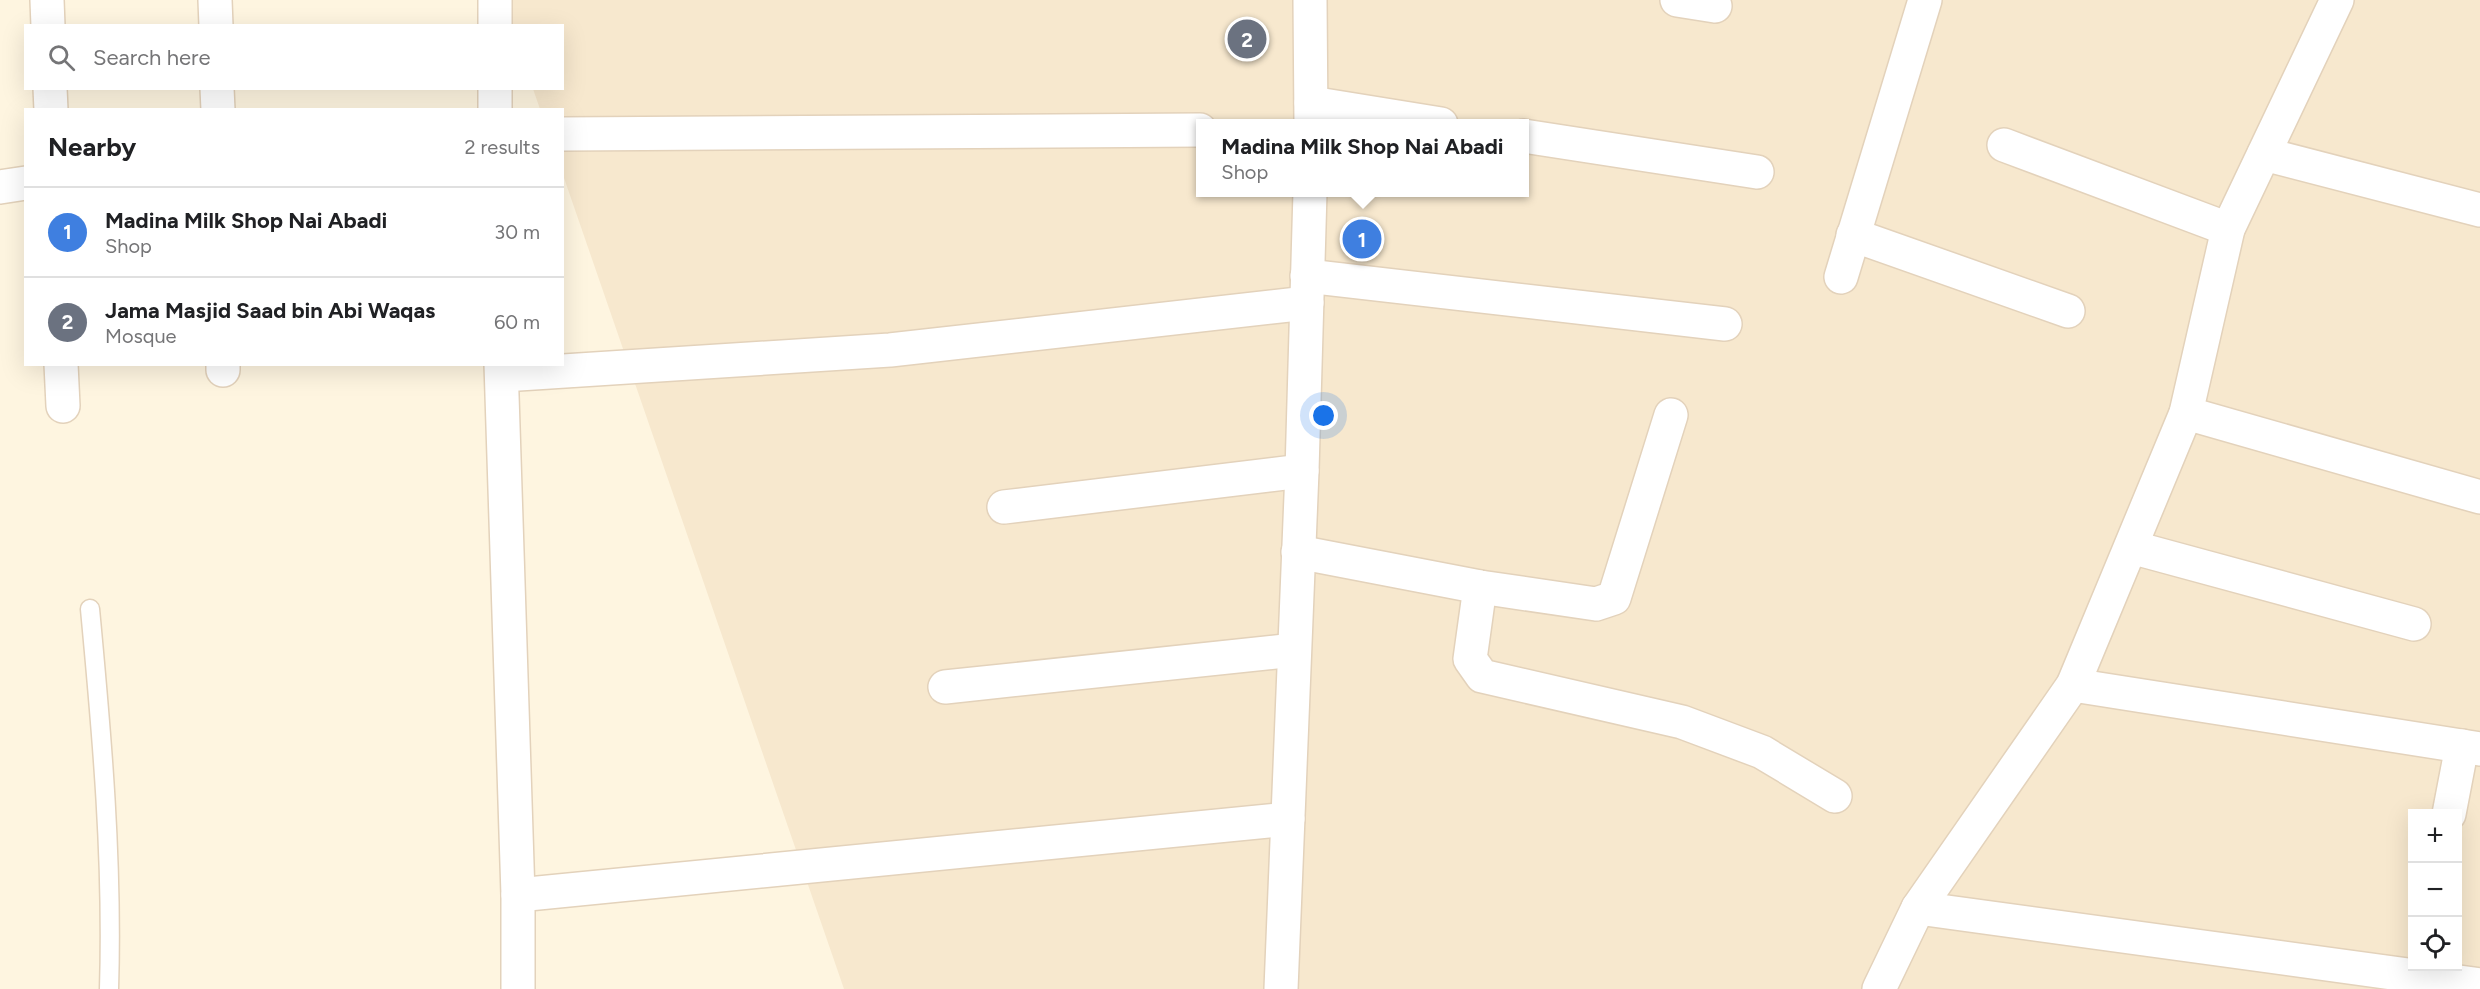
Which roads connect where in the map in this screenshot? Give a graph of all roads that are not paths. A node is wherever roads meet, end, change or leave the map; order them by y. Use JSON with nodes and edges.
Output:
{"nodes":[{"id":1,"x":47,"y":0,"type":"edge"},
{"id":2,"x":215,"y":0,"type":"edge"},
{"id":3,"x":495,"y":0,"type":"edge"},
{"id":4,"x":1310,"y":0,"type":"edge"},
{"id":5,"x":1677,"y":0,"type":"edge"},
{"id":6,"x":1925,"y":0,"type":"edge"},
{"id":7,"x":2337,"y":0,"type":"edge"},
{"id":8,"x":1715,"y":6,"type":"dead end"},
{"id":9,"x":48,"y":24,"type":"edge"},
{"id":10,"x":216,"y":24,"type":"edge"},
{"id":11,"x":495,"y":24,"type":"edge"},
{"id":12,"x":50,"y":90,"type":"edge"},
{"id":13,"x":217,"y":90,"type":"edge"},
{"id":14,"x":495,"y":90,"type":"edge"},
{"id":15,"x":51,"y":108,"type":"edge"},
{"id":16,"x":218,"y":108,"type":"edge"},
{"id":17,"x":495,"y":108,"type":"edge"},
{"id":18,"x":1311,"y":113,"type":"edge"},
{"id":19,"x":1389,"y":119,"type":"edge"},
{"id":20,"x":1196,"y":130,"type":"edge"},
{"id":21,"x":564,"y":135,"type":"edge"},
{"id":22,"x":1529,"y":137,"type":"edge"},
{"id":23,"x":2004,"y":145,"type":"dead end"},
{"id":24,"x":2264,"y":154,"type":"junction"},
{"id":25,"x":1756,"y":172,"type":"dead end"},
{"id":26,"x":24,"y":183,"type":"edge"},
{"id":27,"x":0,"y":187,"type":"edge"},
{"id":28,"x":1310,"y":197,"type":"edge"},
{"id":29,"x":2480,"y":210,"type":"edge"},
{"id":30,"x":2228,"y":229,"type":"junction"},
{"id":31,"x":1853,"y":235,"type":"junction"},
{"id":32,"x":1841,"y":277,"type":"dead end"},
{"id":33,"x":1307,"y":290,"type":"junction"},
{"id":34,"x":2068,"y":311,"type":"dead end"},
{"id":35,"x":1725,"y":324,"type":"dead end"},
{"id":36,"x":61,"y":366,"type":"edge"},
{"id":37,"x":502,"y":370,"type":"edge"},
{"id":38,"x":63,"y":406,"type":"dead end"},
{"id":39,"x":2186,"y":413,"type":"junction"},
{"id":40,"x":1671,"y":415,"type":"dead end"},
{"id":41,"x":1302,"y":471,"type":"junction"},
{"id":42,"x":2480,"y":497,"type":"edge"},
{"id":43,"x":1004,"y":507,"type":"dead end"},
{"id":44,"x":2131,"y":547,"type":"junction"},
{"id":45,"x":1298,"y":552,"type":"junction"},
{"id":46,"x":1480,"y":587,"type":"junction"},
{"id":47,"x":90,"y":609,"type":"dead end"},
{"id":48,"x":2414,"y":624,"type":"dead end"},
{"id":49,"x":1294,"y":650,"type":"junction"},
{"id":50,"x":2073,"y":685,"type":"junction"},
{"id":51,"x":945,"y":687,"type":"dead end"},
{"id":52,"x":2471,"y":748,"type":"edge"},
{"id":53,"x":1835,"y":796,"type":"dead end"},
{"id":54,"x":2451,"y":809,"type":"edge"},
{"id":55,"x":1288,"y":819,"type":"junction"},
{"id":56,"x":518,"y":895,"type":"junction"},
{"id":57,"x":1918,"y":908,"type":"junction"},
{"id":58,"x":2403,"y":976,"type":"edge"},
{"id":59,"x":2480,"y":985,"type":"edge"},
{"id":60,"x":109,"y":989,"type":"edge"},
{"id":61,"x":518,"y":989,"type":"edge"},
{"id":62,"x":1281,"y":989,"type":"edge"},
{"id":63,"x":1879,"y":989,"type":"edge"}],
"edges":[{"from":1,"to":9,"type":"street"},
{"from":2,"to":10,"type":"street"},
{"from":3,"to":11,"type":"street"},
{"from":4,"to":18,"type":"street"},
{"from":5,"to":8,"type":"street"},
{"from":6,"to":31,"type":"street"},
{"from":7,"to":24,"type":"street"},
{"from":12,"to":15,"type":"street"},
{"from":13,"to":16,"type":"street"},
{"from":14,"to":17,"type":"street"},
{"from":18,"to":19,"type":"street"},
{"from":20,"to":21,"type":"street"},
{"from":22,"to":25,"type":"street"},
{"from":23,"to":30,"type":"street"},
{"from":24,"to":29,"type":"street"},
{"from":24,"to":30,"type":"street"},
{"from":26,"to":27,"type":"street"},
{"from":28,"to":33,"type":"street"},
{"from":30,"to":39,"type":"street"},
{"from":31,"to":32,"type":"street"},
{"from":31,"to":34,"type":"street"},
{"from":33,"to":35,"type":"street"},
{"from":33,"to":37,"type":"street"},
{"from":33,"to":41,"type":"street"},
{"from":36,"to":38,"type":"street"},
{"from":37,"to":56,"type":"street"},
{"from":39,"to":42,"type":"street"},
{"from":39,"to":44,"type":"street"},
{"from":40,"to":46,"type":"street"},
{"from":41,"to":43,"type":"street"},
{"from":41,"to":45,"type":"street"},
{"from":44,"to":48,"type":"street"},
{"from":44,"to":50,"type":"street"},
{"from":45,"to":46,"type":"street"},
{"from":45,"to":49,"type":"street"},
{"from":46,"to":53,"type":"street"},
{"from":47,"to":60,"type":"lane"},
{"from":49,"to":51,"type":"street"},
{"from":49,"to":55,"type":"street"},
{"from":50,"to":52,"type":"street"},
{"from":50,"to":57,"type":"street"},
{"from":52,"to":54,"type":"street"},
{"from":55,"to":56,"type":"street"},
{"from":55,"to":62,"type":"street"},
{"from":56,"to":61,"type":"street"},
{"from":57,"to":58,"type":"street"},
{"from":57,"to":63,"type":"street"},
{"from":58,"to":59,"type":"street"}]}
